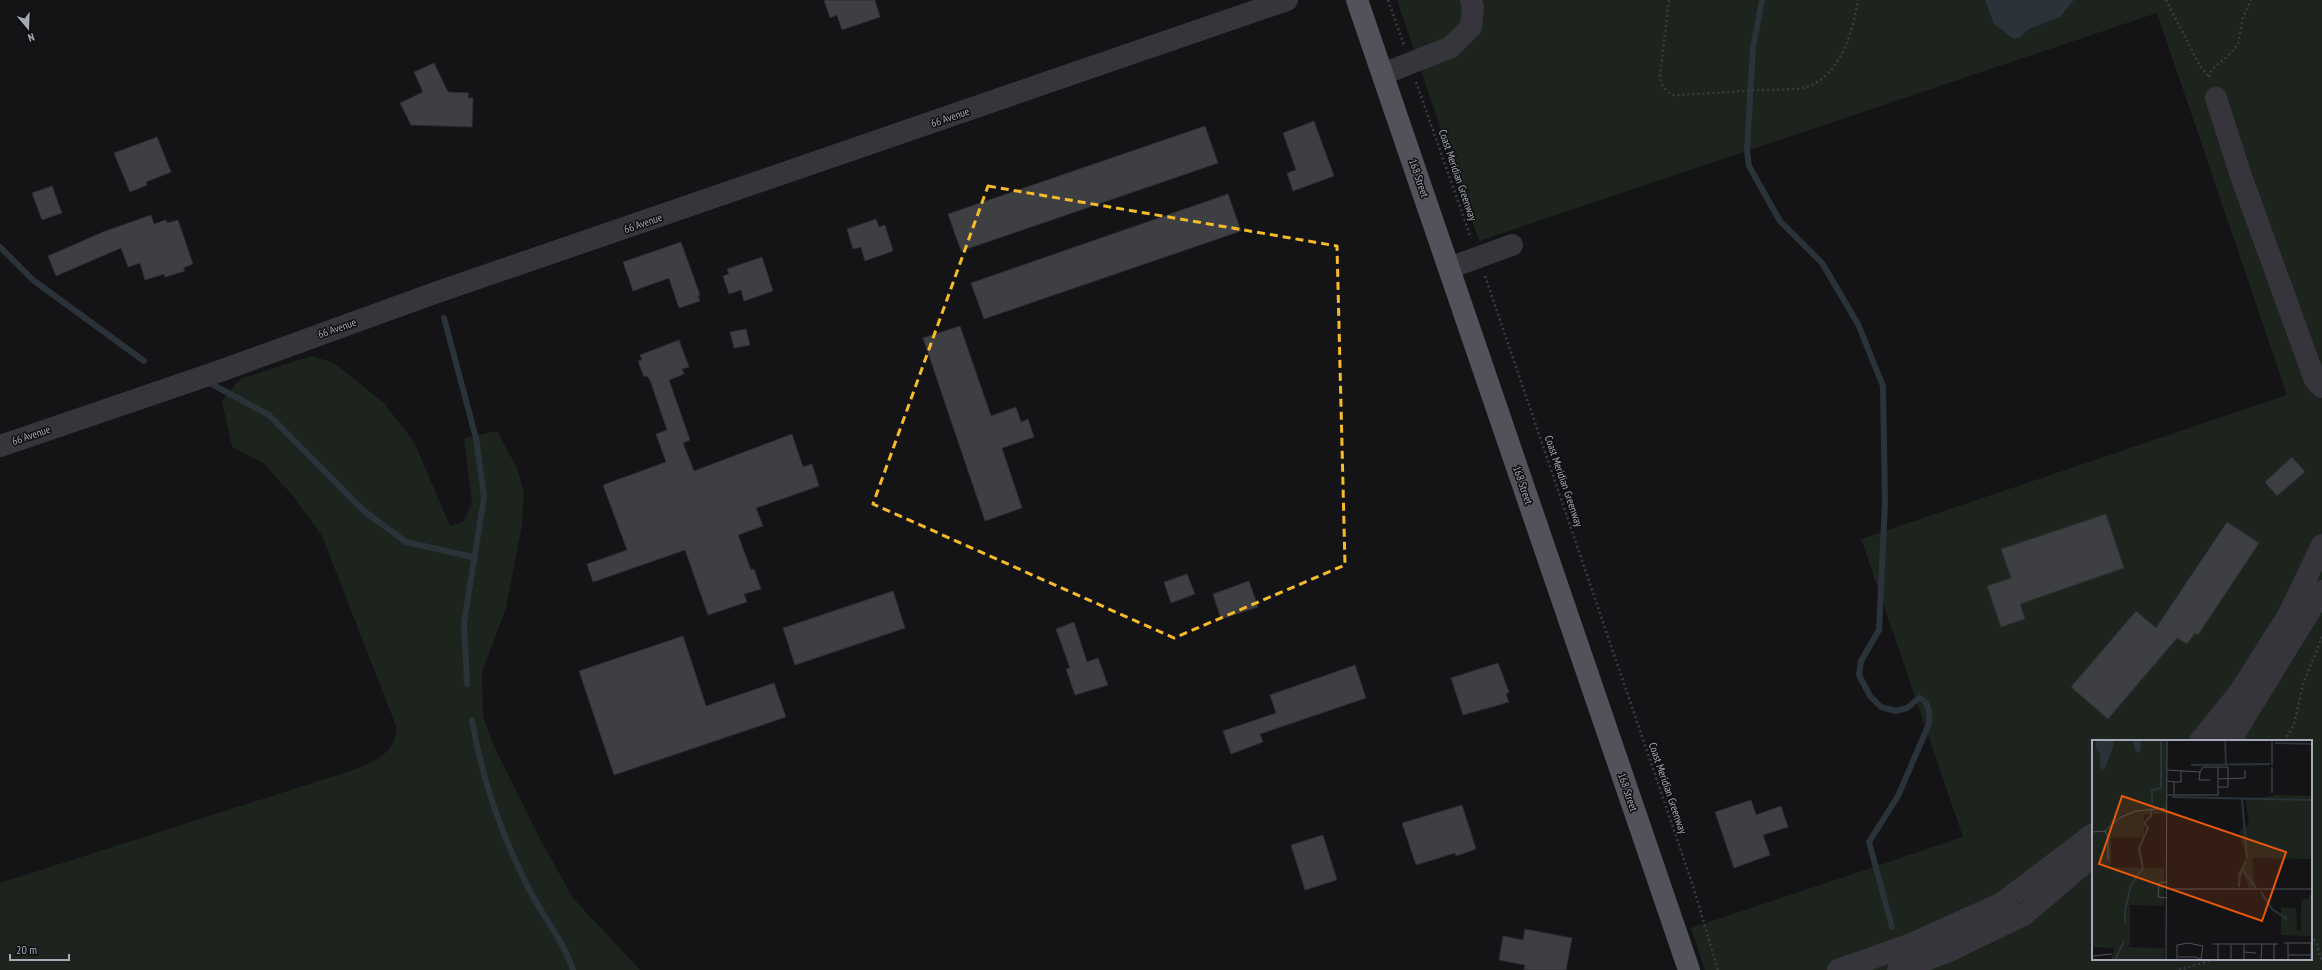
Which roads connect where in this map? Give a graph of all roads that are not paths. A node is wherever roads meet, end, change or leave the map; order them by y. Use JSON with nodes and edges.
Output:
{"nodes":[{"id":1,"x":1287,"y":0,"type":"edge"},
{"id":2,"x":1357,"y":0,"type":"edge"},
{"id":3,"x":1471,"y":0,"type":"edge"},
{"id":4,"x":1383,"y":74,"type":"junction"},
{"id":5,"x":2216,"y":98,"type":"dead end"},
{"id":6,"x":1512,"y":245,"type":"dead end"},
{"id":7,"x":1449,"y":268,"type":"junction"},
{"id":8,"x":2322,"y":387,"type":"edge"},
{"id":9,"x":0,"y":446,"type":"edge"},
{"id":10,"x":2322,"y":545,"type":"edge"},
{"id":11,"x":2322,"y":591,"type":"edge"},
{"id":12,"x":2201,"y":740,"type":"edge"},
{"id":13,"x":2228,"y":740,"type":"edge"},
{"id":14,"x":2092,"y":835,"type":"edge"},
{"id":15,"x":2092,"y":857,"type":"edge"},
{"id":16,"x":1689,"y":970,"type":"edge"},
{"id":17,"x":1838,"y":970,"type":"edge"},
{"id":18,"x":1898,"y":970,"type":"edge"}],
"edges":[{"from":1,"to":9,"type":"street","name":"66 Avenue"},
{"from":2,"to":4,"type":"main road","name":"168 Street"},
{"from":3,"to":4,"type":"street"},
{"from":4,"to":7,"type":"main road","name":"168 Street"},
{"from":5,"to":8,"type":"street"},
{"from":6,"to":7,"type":"street"},
{"from":7,"to":16,"type":"main road","name":"168 Street"},
{"from":10,"to":12,"type":"street"},
{"from":11,"to":13,"type":"street"},
{"from":14,"to":17,"type":"street"},
{"from":15,"to":18,"type":"street"}]}
